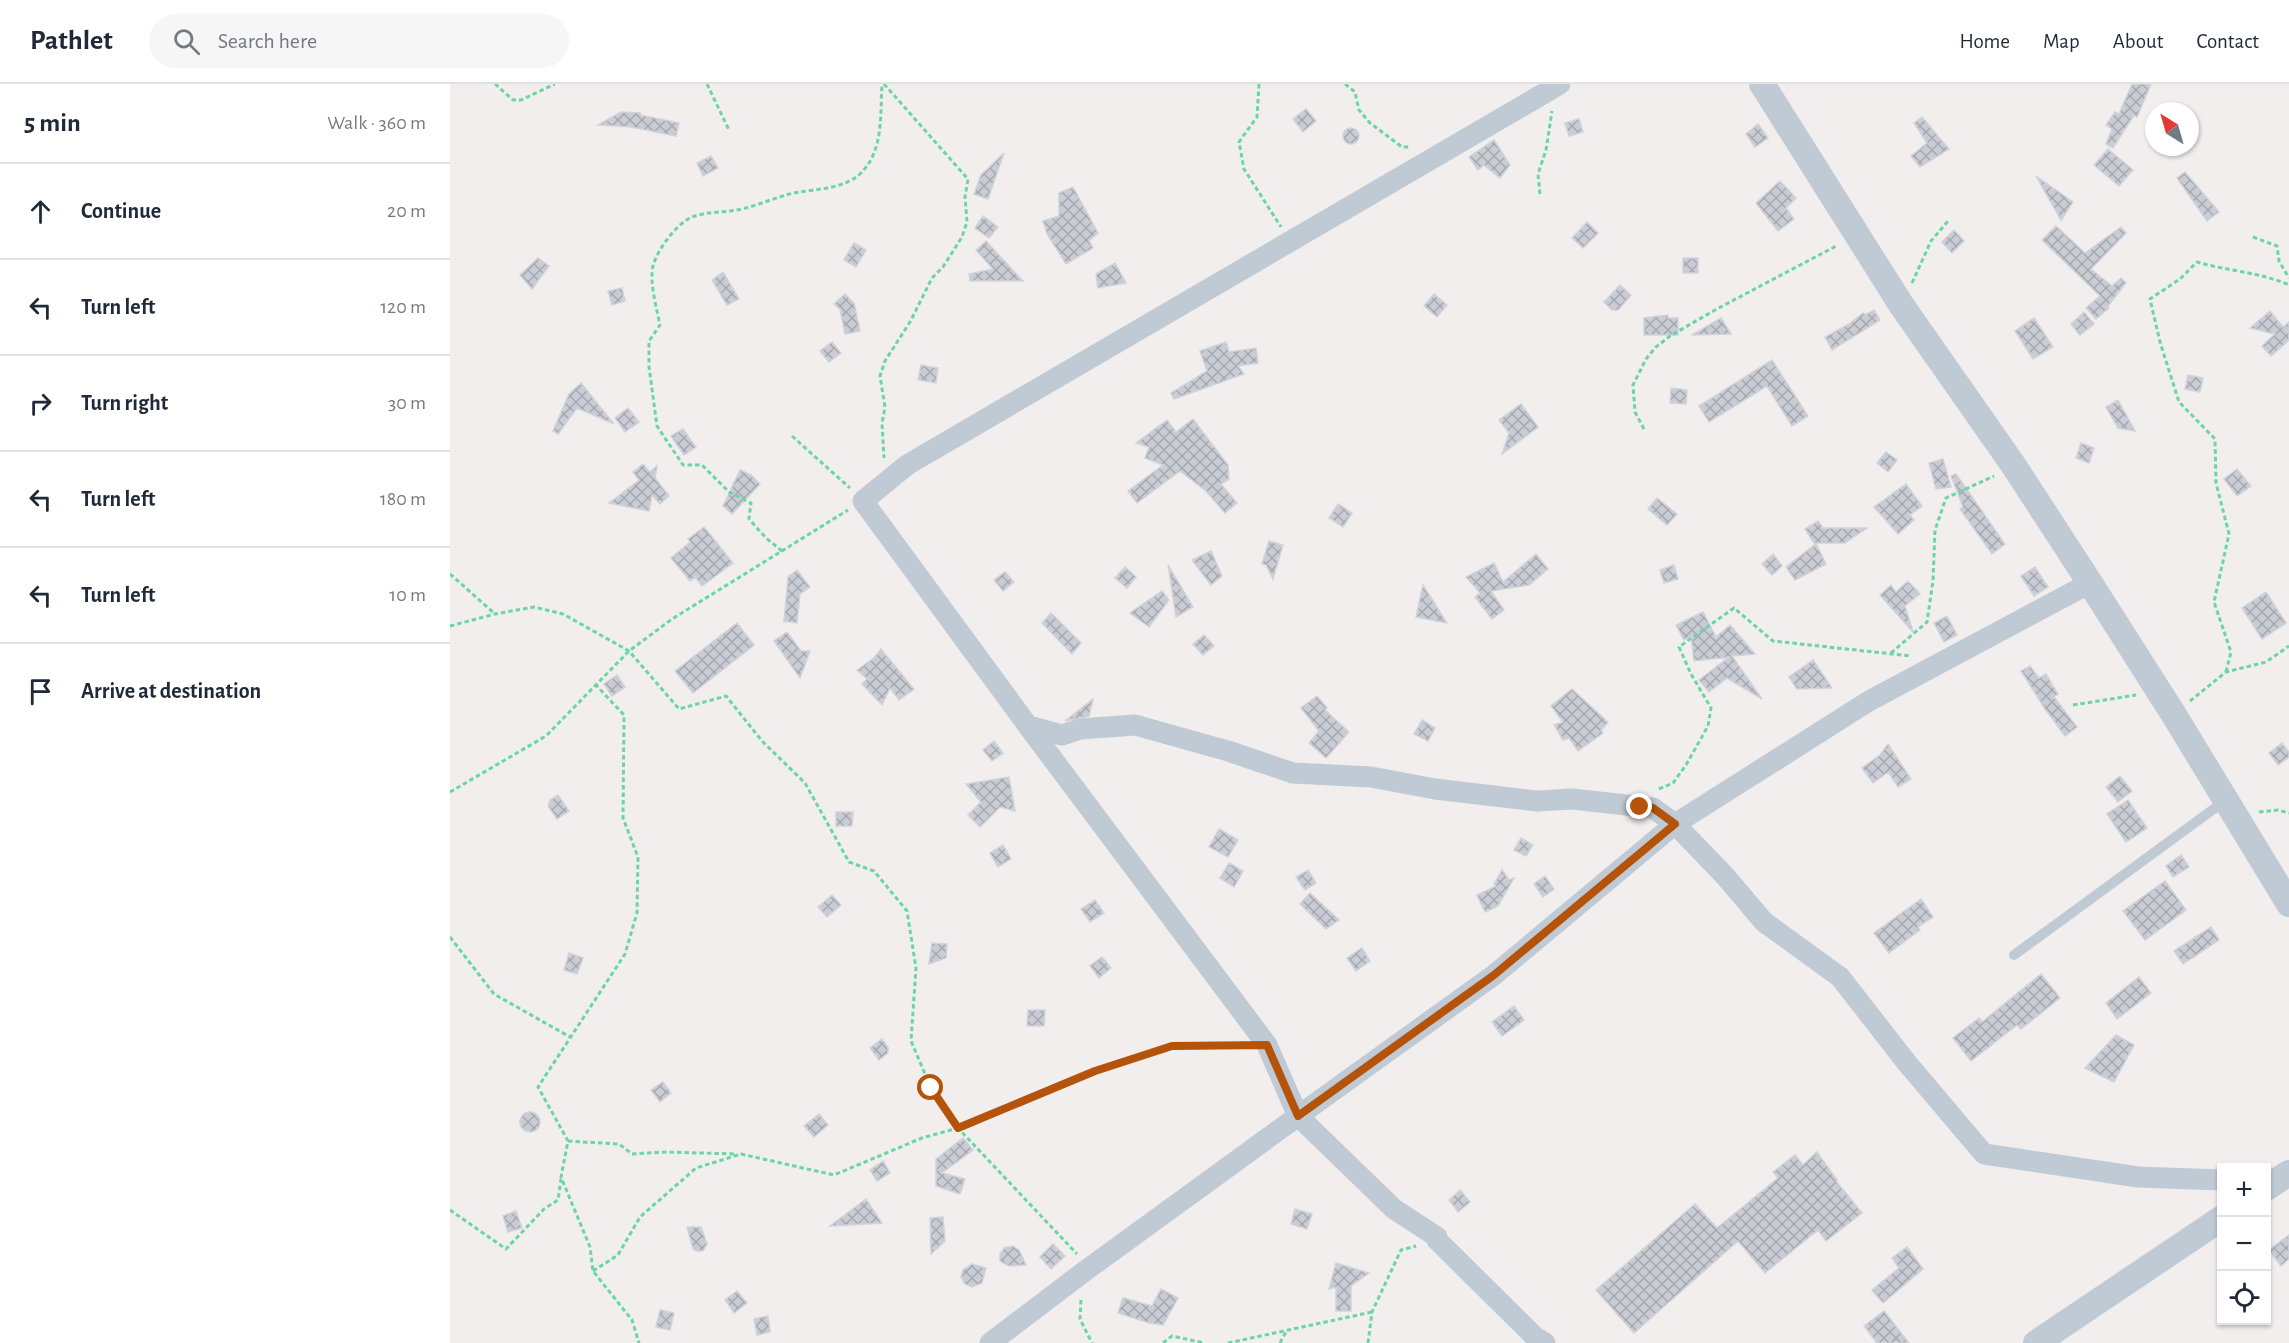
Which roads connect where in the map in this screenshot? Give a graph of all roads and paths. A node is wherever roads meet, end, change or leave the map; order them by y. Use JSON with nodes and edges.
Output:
{"nodes":[{"id":1,"x":495,"y":84,"type":"edge"},
{"id":2,"x":555,"y":84,"type":"edge"},
{"id":3,"x":707,"y":84,"type":"edge"},
{"id":4,"x":883,"y":84,"type":"edge"},
{"id":5,"x":1259,"y":84,"type":"edge"},
{"id":6,"x":1346,"y":84,"type":"edge"},
{"id":7,"x":1559,"y":84,"type":"edge"},
{"id":8,"x":1762,"y":84,"type":"edge"},
{"id":9,"x":729,"y":130,"type":"dead end"},
{"id":10,"x":1410,"y":172,"type":"junction"},
{"id":11,"x":1540,"y":194,"type":"dead end"},
{"id":12,"x":1948,"y":221,"type":"dead end"},
{"id":13,"x":1856,"y":236,"type":"junction"},
{"id":14,"x":2253,"y":237,"type":"dead end"},
{"id":15,"x":1290,"y":242,"type":"junction"},
{"id":16,"x":2289,"y":278,"type":"edge"},
{"id":17,"x":2289,"y":285,"type":"edge"},
{"id":18,"x":1902,"y":306,"type":"junction"},
{"id":19,"x":1644,"y":429,"type":"dead end"},
{"id":20,"x":792,"y":436,"type":"dead end"},
{"id":21,"x":2014,"y":466,"type":"junction"},
{"id":22,"x":886,"y":483,"type":"junction"},
{"id":23,"x":863,"y":501,"type":"junction"},
{"id":24,"x":782,"y":551,"type":"junction"},
{"id":25,"x":450,"y":574,"type":"edge"},
{"id":26,"x":2090,"y":583,"type":"junction"},
{"id":27,"x":495,"y":614,"type":"junction"},
{"id":28,"x":450,"y":626,"type":"edge"},
{"id":29,"x":2289,"y":646,"type":"edge"},
{"id":30,"x":629,"y":651,"type":"junction"},
{"id":31,"x":1891,"y":653,"type":"junction"},
{"id":32,"x":1913,"y":656,"type":"dead end"},
{"id":33,"x":2226,"y":672,"type":"junction"},
{"id":34,"x":594,"y":684,"type":"junction"},
{"id":35,"x":2073,"y":705,"type":"dead end"},
{"id":36,"x":2174,"y":715,"type":"junction"},
{"id":37,"x":1028,"y":726,"type":"junction"},
{"id":38,"x":450,"y":792,"type":"edge"},
{"id":39,"x":1640,"y":807,"type":"junction"},
{"id":40,"x":2229,"y":808,"type":"junction"},
{"id":41,"x":2289,"y":813,"type":"edge"},
{"id":42,"x":1675,"y":824,"type":"junction"},
{"id":43,"x":2289,"y":904,"type":"edge"},
{"id":44,"x":450,"y":937,"type":"edge"},
{"id":45,"x":2014,"y":955,"type":"dead end"},
{"id":46,"x":570,"y":1037,"type":"junction"},
{"id":47,"x":1267,"y":1045,"type":"junction"},
{"id":48,"x":1298,"y":1116,"type":"junction"},
{"id":49,"x":958,"y":1128,"type":"junction"},
{"id":50,"x":568,"y":1141,"type":"junction"},
{"id":51,"x":741,"y":1154,"type":"junction"},
{"id":52,"x":561,"y":1177,"type":"junction"},
{"id":53,"x":2217,"y":1180,"type":"edge"},
{"id":54,"x":450,"y":1210,"type":"edge"},
{"id":55,"x":2217,"y":1221,"type":"edge"},
{"id":56,"x":1437,"y":1240,"type":"junction"},
{"id":57,"x":1089,"y":1268,"type":"junction"},
{"id":58,"x":593,"y":1271,"type":"junction"},
{"id":59,"x":1372,"y":1312,"type":"junction"},
{"id":60,"x":1287,"y":1330,"type":"junction"},
{"id":61,"x":639,"y":1343,"type":"edge"},
{"id":62,"x":990,"y":1343,"type":"edge"},
{"id":63,"x":1092,"y":1343,"type":"edge"},
{"id":64,"x":1163,"y":1343,"type":"edge"},
{"id":65,"x":1204,"y":1343,"type":"edge"},
{"id":66,"x":1228,"y":1343,"type":"edge"},
{"id":67,"x":1280,"y":1343,"type":"edge"},
{"id":68,"x":1368,"y":1343,"type":"edge"},
{"id":69,"x":1545,"y":1343,"type":"edge"},
{"id":70,"x":2036,"y":1343,"type":"edge"}],
"edges":[{"from":1,"to":2,"type":"path"},
{"from":3,"to":9,"type":"path"},
{"from":4,"to":22,"type":"path"},
{"from":4,"to":24,"type":"path"},
{"from":5,"to":15,"type":"path"},
{"from":6,"to":10,"type":"path"},
{"from":7,"to":10,"type":"street"},
{"from":7,"to":11,"type":"path"},
{"from":8,"to":13,"type":"street"},
{"from":10,"to":15,"type":"street"},
{"from":12,"to":18,"type":"path"},
{"from":13,"to":18,"type":"street"},
{"from":13,"to":19,"type":"path"},
{"from":14,"to":16,"type":"path"},
{"from":15,"to":22,"type":"street"},
{"from":17,"to":33,"type":"path"},
{"from":18,"to":21,"type":"street"},
{"from":20,"to":23,"type":"path"},
{"from":21,"to":26,"type":"street"},
{"from":21,"to":31,"type":"path"},
{"from":22,"to":23,"type":"street"},
{"from":23,"to":24,"type":"path"},
{"from":23,"to":37,"type":"street"},
{"from":24,"to":30,"type":"path"},
{"from":25,"to":27,"type":"path"},
{"from":26,"to":36,"type":"street"},
{"from":26,"to":42,"type":"street"},
{"from":27,"to":28,"type":"path"},
{"from":27,"to":30,"type":"path"},
{"from":29,"to":33,"type":"path"},
{"from":30,"to":34,"type":"path"},
{"from":30,"to":49,"type":"path"},
{"from":31,"to":32,"type":"path"},
{"from":31,"to":39,"type":"path"},
{"from":33,"to":36,"type":"path"},
{"from":34,"to":38,"type":"path"},
{"from":34,"to":46,"type":"path"},
{"from":35,"to":36,"type":"path"},
{"from":36,"to":40,"type":"street"},
{"from":37,"to":39,"type":"street"},
{"from":37,"to":47,"type":"street"},
{"from":39,"to":42,"type":"street"},
{"from":40,"to":41,"type":"path"},
{"from":40,"to":43,"type":"street"},
{"from":40,"to":45,"type":"lane"},
{"from":42,"to":48,"type":"street"},
{"from":42,"to":53,"type":"street"},
{"from":44,"to":46,"type":"path"},
{"from":46,"to":50,"type":"path"},
{"from":47,"to":48,"type":"street"},
{"from":47,"to":49,"type":"path"},
{"from":48,"to":56,"type":"street"},
{"from":48,"to":57,"type":"street"},
{"from":49,"to":51,"type":"path"},
{"from":49,"to":57,"type":"path"},
{"from":50,"to":51,"type":"path"},
{"from":50,"to":52,"type":"path"},
{"from":51,"to":58,"type":"path"},
{"from":52,"to":54,"type":"path"},
{"from":52,"to":58,"type":"path"},
{"from":55,"to":70,"type":"street"},
{"from":56,"to":59,"type":"path"},
{"from":56,"to":69,"type":"street"},
{"from":57,"to":62,"type":"street"},
{"from":57,"to":63,"type":"path"},
{"from":58,"to":61,"type":"path"},
{"from":59,"to":60,"type":"path"},
{"from":59,"to":68,"type":"path"},
{"from":60,"to":66,"type":"path"},
{"from":60,"to":67,"type":"path"},
{"from":64,"to":65,"type":"path"}]}
